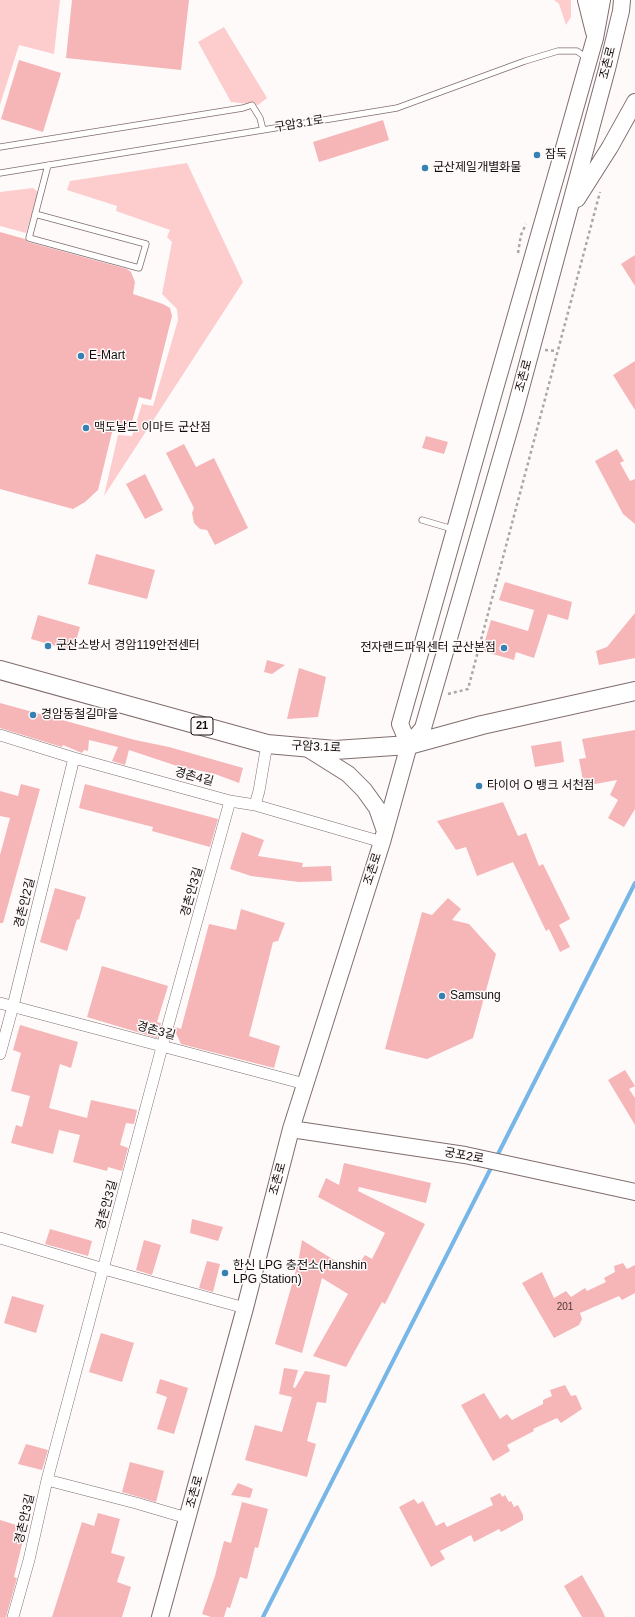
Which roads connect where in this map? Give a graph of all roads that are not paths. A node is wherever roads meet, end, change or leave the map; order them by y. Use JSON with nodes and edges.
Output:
{"nodes":[{"id":1,"x":586,"y":0,"type":"edge"},
{"id":2,"x":602,"y":0,"type":"edge"},
{"id":3,"x":622,"y":0,"type":"edge"},
{"id":4,"x":632,"y":0,"type":"edge"},
{"id":5,"x":595,"y":38,"type":"junction"},
{"id":6,"x":589,"y":60,"type":"junction"},
{"id":7,"x":607,"y":69,"type":"junction"},
{"id":8,"x":635,"y":102,"type":"edge"},
{"id":9,"x":263,"y":130,"type":"junction"},
{"id":10,"x":0,"y":148,"type":"edge"},
{"id":11,"x":48,"y":165,"type":"junction"},
{"id":12,"x":0,"y":173,"type":"edge"},
{"id":13,"x":569,"y":212,"type":"junction"},
{"id":14,"x":35,"y":214,"type":"junction"},
{"id":15,"x":422,"y":520,"type":"dead end"},
{"id":16,"x":454,"y":534,"type":"junction"},
{"id":17,"x":0,"y":670,"type":"edge"},
{"id":18,"x":635,"y":691,"type":"edge"},
{"id":19,"x":0,"y":735,"type":"edge"},
{"id":20,"x":267,"y":744,"type":"junction"},
{"id":21,"x":409,"y":745,"type":"junction"},
{"id":22,"x":305,"y":747,"type":"junction"},
{"id":23,"x":74,"y":758,"type":"junction"},
{"id":24,"x":230,"y":801,"type":"junction"},
{"id":25,"x":255,"y":805,"type":"junction"},
{"id":26,"x":383,"y":837,"type":"junction"},
{"id":27,"x":0,"y":1002,"type":"edge"},
{"id":28,"x":13,"y":1006,"type":"junction"},
{"id":29,"x":162,"y":1046,"type":"junction"},
{"id":30,"x":0,"y":1054,"type":"edge"},
{"id":31,"x":305,"y":1084,"type":"junction"},
{"id":32,"x":291,"y":1129,"type":"junction"},
{"id":33,"x":635,"y":1192,"type":"edge"},
{"id":34,"x":0,"y":1238,"type":"edge"},
{"id":35,"x":104,"y":1269,"type":"junction"},
{"id":36,"x":245,"y":1308,"type":"junction"},
{"id":37,"x":47,"y":1480,"type":"junction"},
{"id":38,"x":187,"y":1518,"type":"junction"},
{"id":39,"x":13,"y":1617,"type":"edge"},
{"id":40,"x":160,"y":1617,"type":"edge"}],
"edges":[{"from":1,"to":5,"type":"street"},
{"from":2,"to":5,"type":"street","name":"조촌로"},
{"from":3,"to":7,"type":"street","name":"조촌로"},
{"from":4,"to":7,"type":"street"},
{"from":5,"to":6,"type":"street","name":"조촌로"},
{"from":6,"to":9,"type":"lane","name":"구암3.1로"},
{"from":6,"to":16,"type":"street","name":"조촌로"},
{"from":7,"to":13,"type":"street","name":"조촌로"},
{"from":8,"to":13,"type":"street"},
{"from":9,"to":10,"type":"lane"},
{"from":9,"to":11,"type":"lane","name":"구암3.1로"},
{"from":11,"to":12,"type":"lane","name":"구암3.1로"},
{"from":11,"to":14,"type":"lane"},
{"from":13,"to":21,"type":"street","name":"조촌로"},
{"from":14,"to":14,"type":"lane"},
{"from":15,"to":16,"type":"lane"},
{"from":16,"to":21,"type":"street","name":"조촌로"},
{"from":17,"to":20,"type":"main road","name":"구암3.1로","number":"21"},
{"from":18,"to":21,"type":"main road","name":"구암3.1로","number":"21"},
{"from":19,"to":23,"type":"street","name":"경촌4길"},
{"from":20,"to":22,"type":"main road","name":"구암3.1로","number":"21"},
{"from":20,"to":25,"type":"street"},
{"from":21,"to":22,"type":"main road","name":"구암3.1로","number":"21"},
{"from":21,"to":26,"type":"street","name":"조촌로"},
{"from":22,"to":26,"type":"street"},
{"from":23,"to":24,"type":"street","name":"경촌4길"},
{"from":23,"to":28,"type":"street","name":"경촌안2길"},
{"from":24,"to":25,"type":"street","name":"경촌4길"},
{"from":24,"to":29,"type":"street","name":"경촌안3길"},
{"from":25,"to":26,"type":"street","name":"경촌4길"},
{"from":26,"to":31,"type":"street","name":"조촌로"},
{"from":27,"to":28,"type":"street","name":"경촌3길"},
{"from":28,"to":29,"type":"street","name":"경촌3길"},
{"from":28,"to":30,"type":"street","name":"경촌안2길"},
{"from":29,"to":31,"type":"street","name":"경촌3길"},
{"from":29,"to":35,"type":"street","name":"경촌안3길"},
{"from":31,"to":32,"type":"street","name":"조촌로"},
{"from":32,"to":33,"type":"street","name":"궁포2로"},
{"from":32,"to":36,"type":"street","name":"조촌로"},
{"from":34,"to":35,"type":"street"},
{"from":35,"to":36,"type":"street"},
{"from":35,"to":37,"type":"street","name":"경촌안3길"},
{"from":36,"to":38,"type":"street","name":"조촌로"},
{"from":37,"to":38,"type":"street"},
{"from":37,"to":39,"type":"street","name":"경촌안3길"},
{"from":38,"to":40,"type":"street","name":"조촌로"}]}
